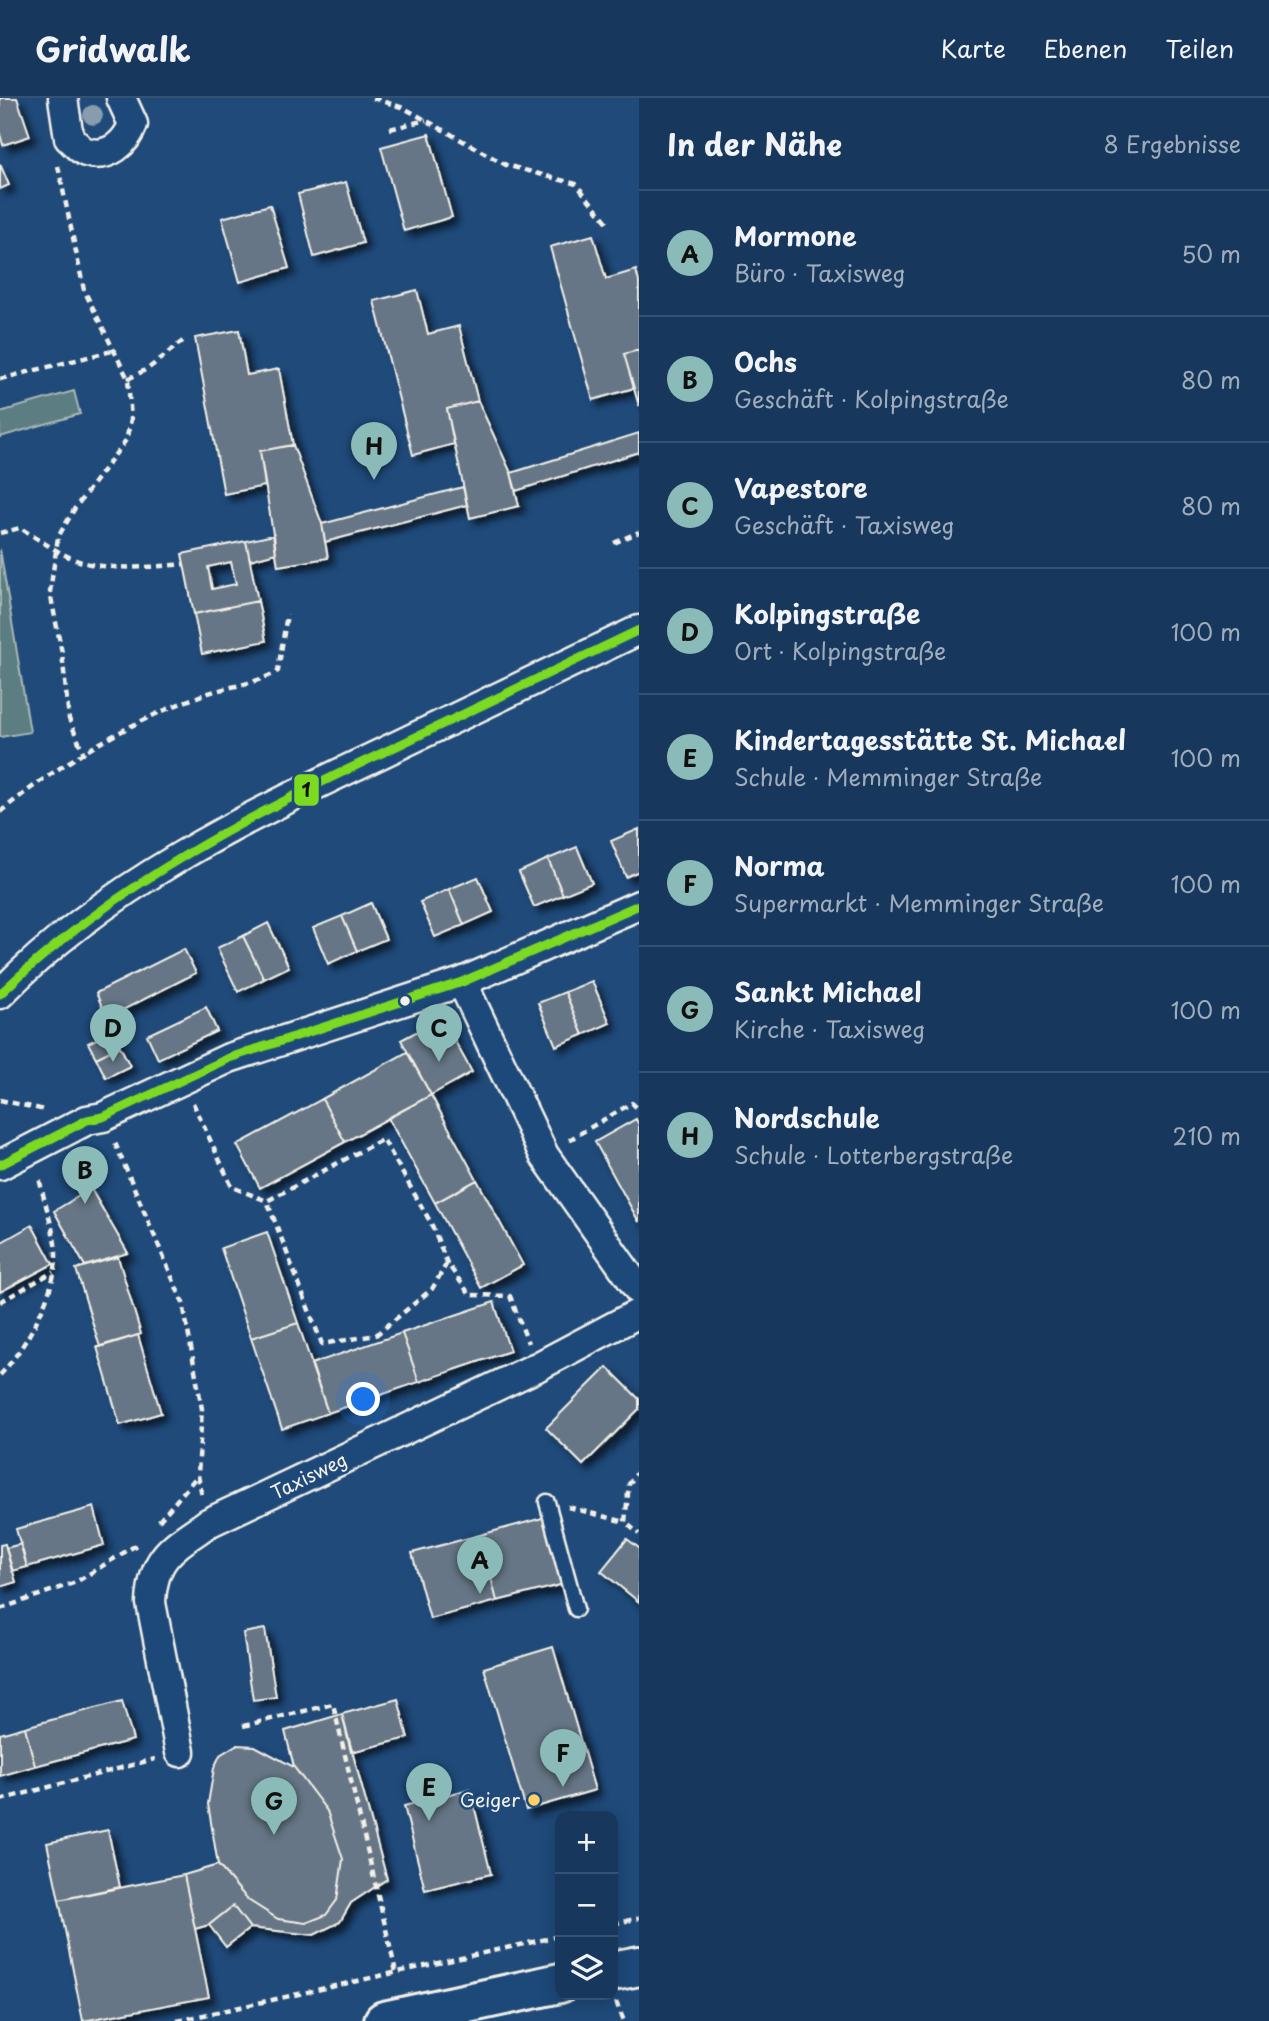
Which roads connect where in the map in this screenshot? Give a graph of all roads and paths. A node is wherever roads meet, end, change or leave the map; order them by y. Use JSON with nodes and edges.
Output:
{"nodes":[{"id":1,"x":63,"y":98,"type":"edge"},
{"id":2,"x":121,"y":98,"type":"edge"},
{"id":3,"x":373,"y":98,"type":"edge"},
{"id":4,"x":426,"y":120,"type":"junction"},
{"id":5,"x":390,"y":129,"type":"dead end"},
{"id":6,"x":69,"y":138,"type":"junction"},
{"id":7,"x":608,"y":223,"type":"dead end"},
{"id":8,"x":184,"y":340,"type":"dead end"},
{"id":9,"x":112,"y":351,"type":"junction"},
{"id":10,"x":0,"y":379,"type":"edge"},
{"id":11,"x":128,"y":379,"type":"junction"},
{"id":12,"x":639,"y":532,"type":"edge"},
{"id":13,"x":0,"y":533,"type":"edge"},
{"id":14,"x":614,"y":543,"type":"dead end"},
{"id":15,"x":56,"y":550,"type":"junction"},
{"id":16,"x":184,"y":564,"type":"dead end"},
{"id":17,"x":287,"y":614,"type":"dead end"},
{"id":18,"x":639,"y":630,"type":"edge"},
{"id":19,"x":84,"y":754,"type":"junction"},
{"id":20,"x":0,"y":812,"type":"edge"},
{"id":21,"x":639,"y":905,"type":"edge"},
{"id":22,"x":462,"y":982,"type":"junction"},
{"id":23,"x":0,"y":994,"type":"edge"},
{"id":24,"x":184,"y":1080,"type":"junction"},
{"id":25,"x":639,"y":1111,"type":"edge"},
{"id":26,"x":103,"y":1117,"type":"junction"},
{"id":27,"x":33,"y":1149,"type":"junction"},
{"id":28,"x":544,"y":1155,"type":"junction"},
{"id":29,"x":0,"y":1166,"type":"edge"},
{"id":30,"x":267,"y":1202,"type":"junction"},
{"id":31,"x":447,"y":1263,"type":"junction"},
{"id":32,"x":53,"y":1272,"type":"junction"},
{"id":33,"x":639,"y":1290,"type":"edge"},
{"id":34,"x":0,"y":1302,"type":"edge"},
{"id":35,"x":639,"y":1313,"type":"edge"},
{"id":36,"x":537,"y":1367,"type":"junction"},
{"id":37,"x":0,"y":1375,"type":"edge"},
{"id":38,"x":639,"y":1470,"type":"edge"},
{"id":39,"x":198,"y":1475,"type":"junction"},
{"id":40,"x":547,"y":1502,"type":"joint"},
{"id":41,"x":625,"y":1522,"type":"junction"},
{"id":42,"x":156,"y":1523,"type":"dead end"},
{"id":43,"x":208,"y":1523,"type":"junction"},
{"id":44,"x":639,"y":1534,"type":"edge"},
{"id":45,"x":165,"y":1553,"type":"junction"},
{"id":46,"x":0,"y":1609,"type":"edge"},
{"id":47,"x":576,"y":1609,"type":"dead end"},
{"id":48,"x":243,"y":1726,"type":"dead end"},
{"id":49,"x":180,"y":1752,"type":"joint"},
{"id":50,"x":0,"y":1800,"type":"edge"},
{"id":51,"x":639,"y":1918,"type":"edge"},
{"id":52,"x":618,"y":1923,"type":"edge"},
{"id":53,"x":555,"y":1937,"type":"edge"},
{"id":54,"x":639,"y":1966,"type":"edge"},
{"id":55,"x":396,"y":1972,"type":"junction"},
{"id":56,"x":618,"y":1981,"type":"edge"},
{"id":57,"x":555,"y":1984,"type":"edge"},
{"id":58,"x":618,"y":2000,"type":"edge"},
{"id":59,"x":177,"y":2021,"type":"edge"},
{"id":60,"x":384,"y":2021,"type":"edge"},
{"id":61,"x":624,"y":2021,"type":"edge"}],
"edges":[{"from":1,"to":6,"type":"street"},
{"from":2,"to":6,"type":"street"},
{"from":3,"to":4,"type":"path"},
{"from":4,"to":5,"type":"path"},
{"from":4,"to":7,"type":"path"},
{"from":6,"to":9,"type":"path"},
{"from":8,"to":11,"type":"path"},
{"from":9,"to":10,"type":"path"},
{"from":9,"to":11,"type":"path"},
{"from":11,"to":15,"type":"path"},
{"from":12,"to":14,"type":"path"},
{"from":13,"to":15,"type":"path"},
{"from":15,"to":16,"type":"path"},
{"from":15,"to":19,"type":"path"},
{"from":17,"to":19,"type":"path"},
{"from":18,"to":23,"type":"street"},
{"from":19,"to":20,"type":"path"},
{"from":21,"to":22,"type":"street"},
{"from":22,"to":24,"type":"street"},
{"from":22,"to":28,"type":"street"},
{"from":24,"to":26,"type":"street"},
{"from":24,"to":30,"type":"path"},
{"from":25,"to":28,"type":"path"},
{"from":26,"to":27,"type":"street"},
{"from":26,"to":39,"type":"path"},
{"from":27,"to":29,"type":"street"},
{"from":27,"to":32,"type":"path"},
{"from":28,"to":33,"type":"street"},
{"from":30,"to":31,"type":"path"},
{"from":30,"to":31,"type":"path"},
{"from":31,"to":36,"type":"path"},
{"from":32,"to":34,"type":"path"},
{"from":32,"to":37,"type":"path"},
{"from":35,"to":36,"type":"street","name":"Taxisweg"},
{"from":36,"to":43,"type":"street","name":"Taxisweg"},
{"from":38,"to":41,"type":"path"},
{"from":39,"to":42,"type":"path"},
{"from":39,"to":43,"type":"path"},
{"from":40,"to":41,"type":"path"},
{"from":40,"to":47,"type":"lane"},
{"from":41,"to":44,"type":"path"},
{"from":43,"to":45,"type":"street","name":"Taxisweg"},
{"from":45,"to":46,"type":"path"},
{"from":45,"to":49,"type":"street"},
{"from":48,"to":55,"type":"path"},
{"from":49,"to":50,"type":"path"},
{"from":51,"to":52,"type":"path"},
{"from":53,"to":55,"type":"path"},
{"from":54,"to":56,"type":"main road"},
{"from":55,"to":59,"type":"path"},
{"from":57,"to":60,"type":"main road"},
{"from":58,"to":61,"type":"path"}]}
